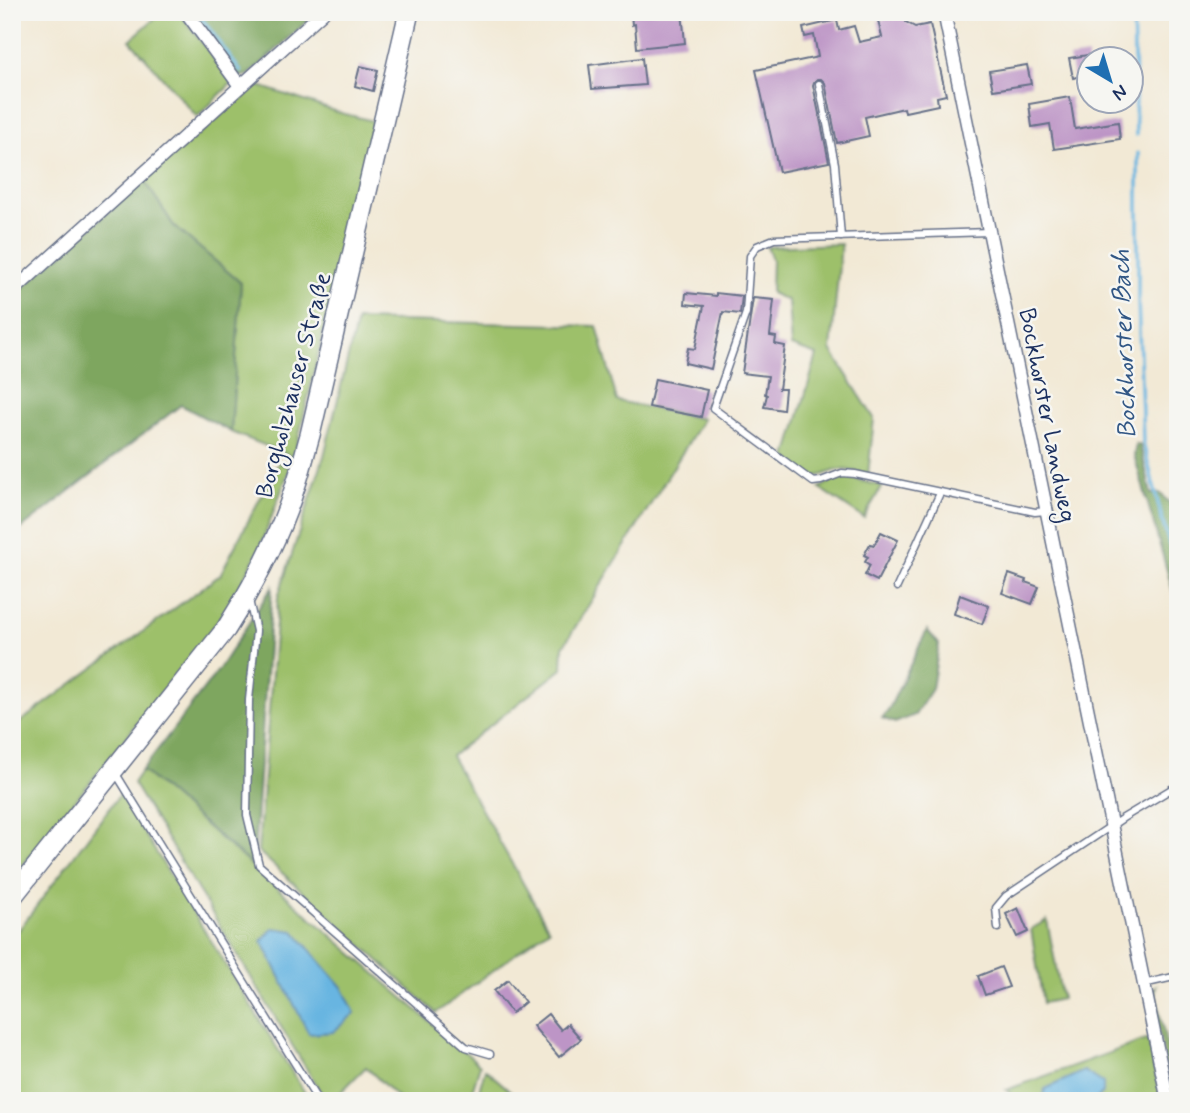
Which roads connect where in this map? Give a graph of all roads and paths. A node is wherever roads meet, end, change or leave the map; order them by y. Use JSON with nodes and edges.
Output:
{"nodes":[{"id":1,"x":187,"y":12,"type":"edge"},
{"id":2,"x":323,"y":12,"type":"edge"},
{"id":3,"x":409,"y":12,"type":"edge"},
{"id":4,"x":944,"y":12,"type":"edge"},
{"id":5,"x":818,"y":84,"type":"dead end"},
{"id":6,"x":240,"y":86,"type":"junction"},
{"id":7,"x":989,"y":232,"type":"junction"},
{"id":8,"x":841,"y":237,"type":"junction"},
{"id":9,"x":12,"y":292,"type":"edge"},
{"id":10,"x":940,"y":493,"type":"junction"},
{"id":11,"x":1046,"y":511,"type":"junction"},
{"id":12,"x":897,"y":587,"type":"dead end"},
{"id":13,"x":247,"y":595,"type":"junction"},
{"id":14,"x":113,"y":770,"type":"junction"},
{"id":15,"x":1178,"y":785,"type":"edge"},
{"id":16,"x":1112,"y":826,"type":"junction"},
{"id":17,"x":12,"y":897,"type":"edge"},
{"id":18,"x":998,"y":928,"type":"dead end"},
{"id":19,"x":1178,"y":976,"type":"edge"},
{"id":20,"x":1143,"y":985,"type":"junction"},
{"id":21,"x":490,"y":1054,"type":"dead end"},
{"id":22,"x":318,"y":1101,"type":"edge"},
{"id":23,"x":1168,"y":1101,"type":"edge"}],
"edges":[{"from":1,"to":6,"type":"street"},
{"from":2,"to":6,"type":"street"},
{"from":3,"to":13,"type":"main road","name":"Borgholzhauser Straße"},
{"from":4,"to":7,"type":"street","name":"Bockhorster Landweg"},
{"from":5,"to":8,"type":"lane"},
{"from":6,"to":9,"type":"street"},
{"from":7,"to":8,"type":"lane"},
{"from":7,"to":11,"type":"street","name":"Bockhorster Landweg"},
{"from":8,"to":10,"type":"lane"},
{"from":10,"to":11,"type":"lane"},
{"from":10,"to":12,"type":"lane"},
{"from":11,"to":16,"type":"street","name":"Bockhorster Landweg"},
{"from":13,"to":14,"type":"main road","name":"Borgholzhauser Straße"},
{"from":13,"to":21,"type":"lane"},
{"from":14,"to":17,"type":"main road","name":"Borgholzhauser Straße"},
{"from":14,"to":22,"type":"lane"},
{"from":15,"to":16,"type":"lane"},
{"from":16,"to":18,"type":"lane"},
{"from":16,"to":20,"type":"street","name":"Bockhorster Landweg"},
{"from":19,"to":20,"type":"lane"},
{"from":20,"to":23,"type":"street","name":"Bockhorster Landweg"}]}
